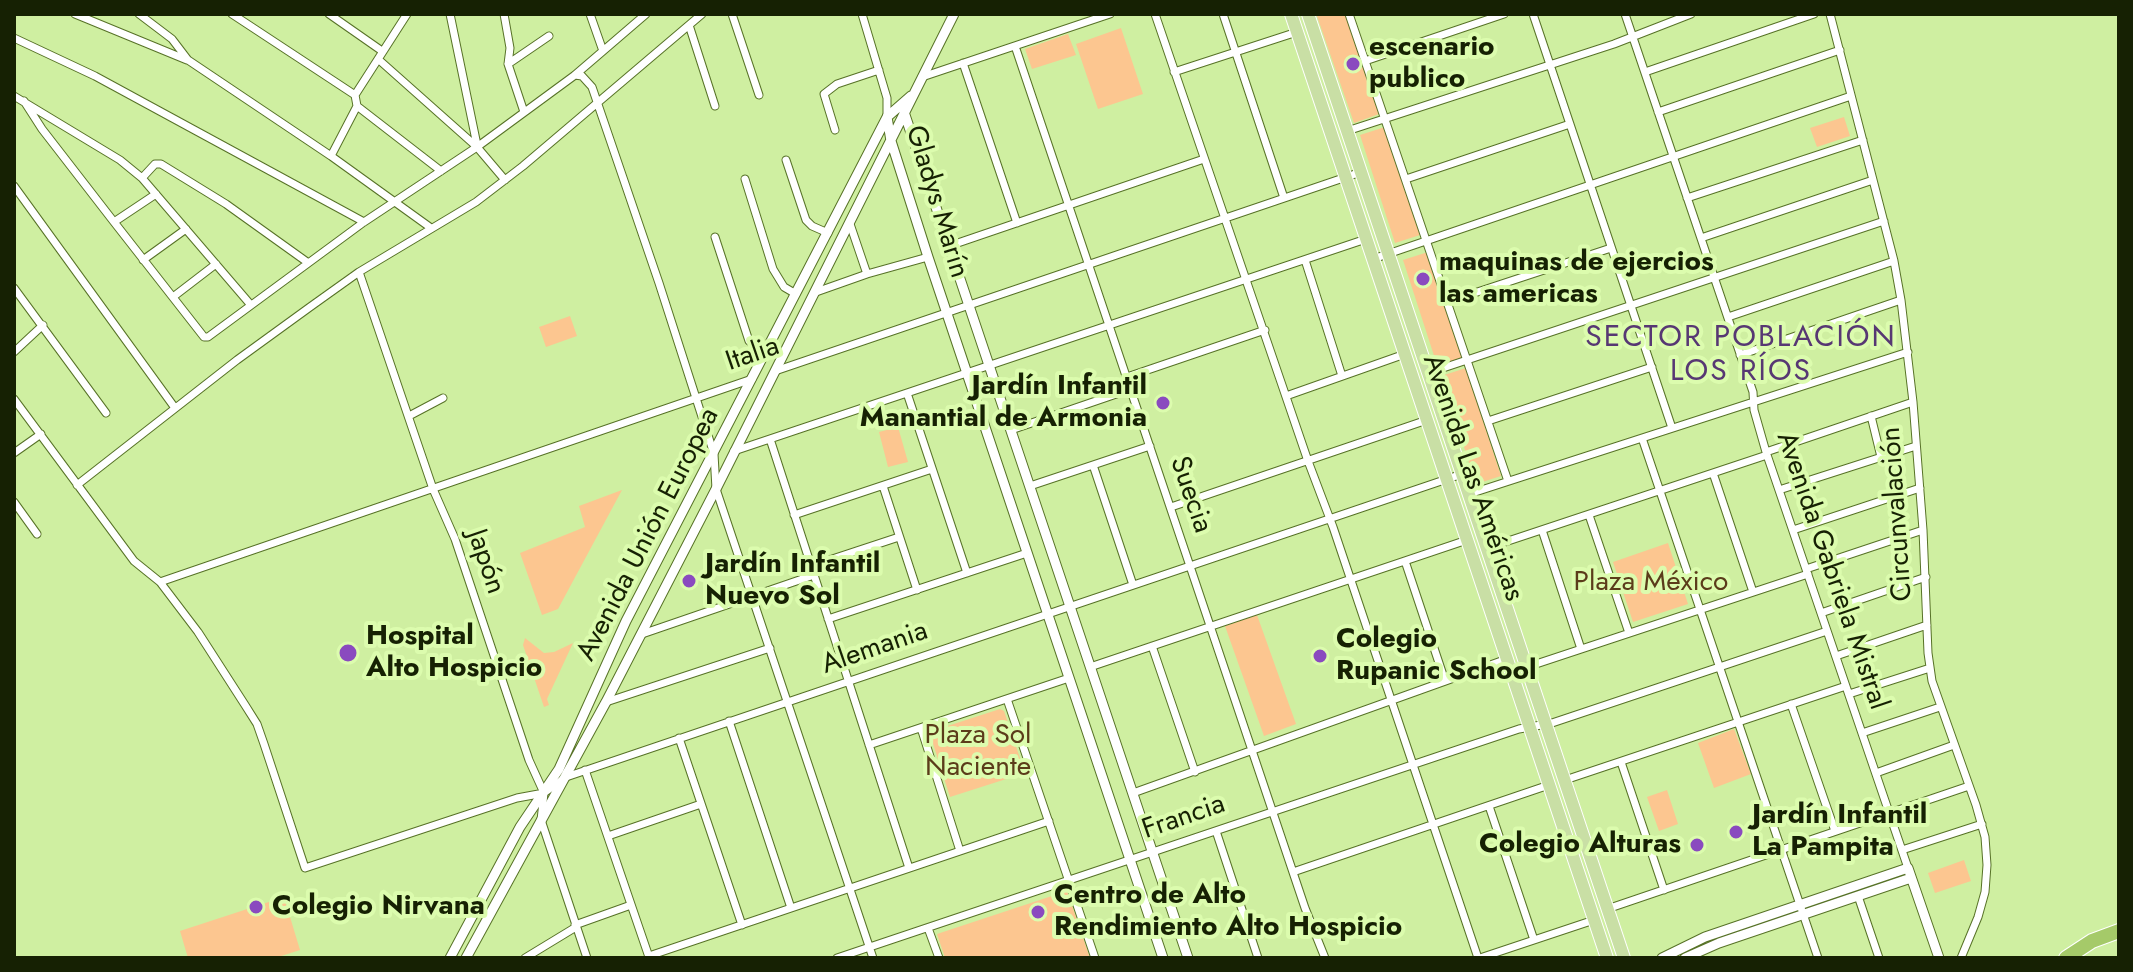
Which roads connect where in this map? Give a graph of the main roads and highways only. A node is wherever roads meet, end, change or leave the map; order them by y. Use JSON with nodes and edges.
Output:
{"nodes":[{"id":1,"x":1291,"y":14,"type":"edge"},
{"id":2,"x":1308,"y":14,"type":"edge"},
{"id":3,"x":2119,"y":931,"type":"edge"},
{"id":4,"x":1607,"y":958,"type":"edge"},
{"id":5,"x":1624,"y":958,"type":"edge"},
{"id":6,"x":2066,"y":958,"type":"edge"}],
"edges":[{"from":1,"to":4,"type":"main road","name":"Avenida Las Américas"},
{"from":2,"to":5,"type":"main road","name":"Avenida Las Américas"},
{"from":3,"to":6,"type":"highway"}]}
